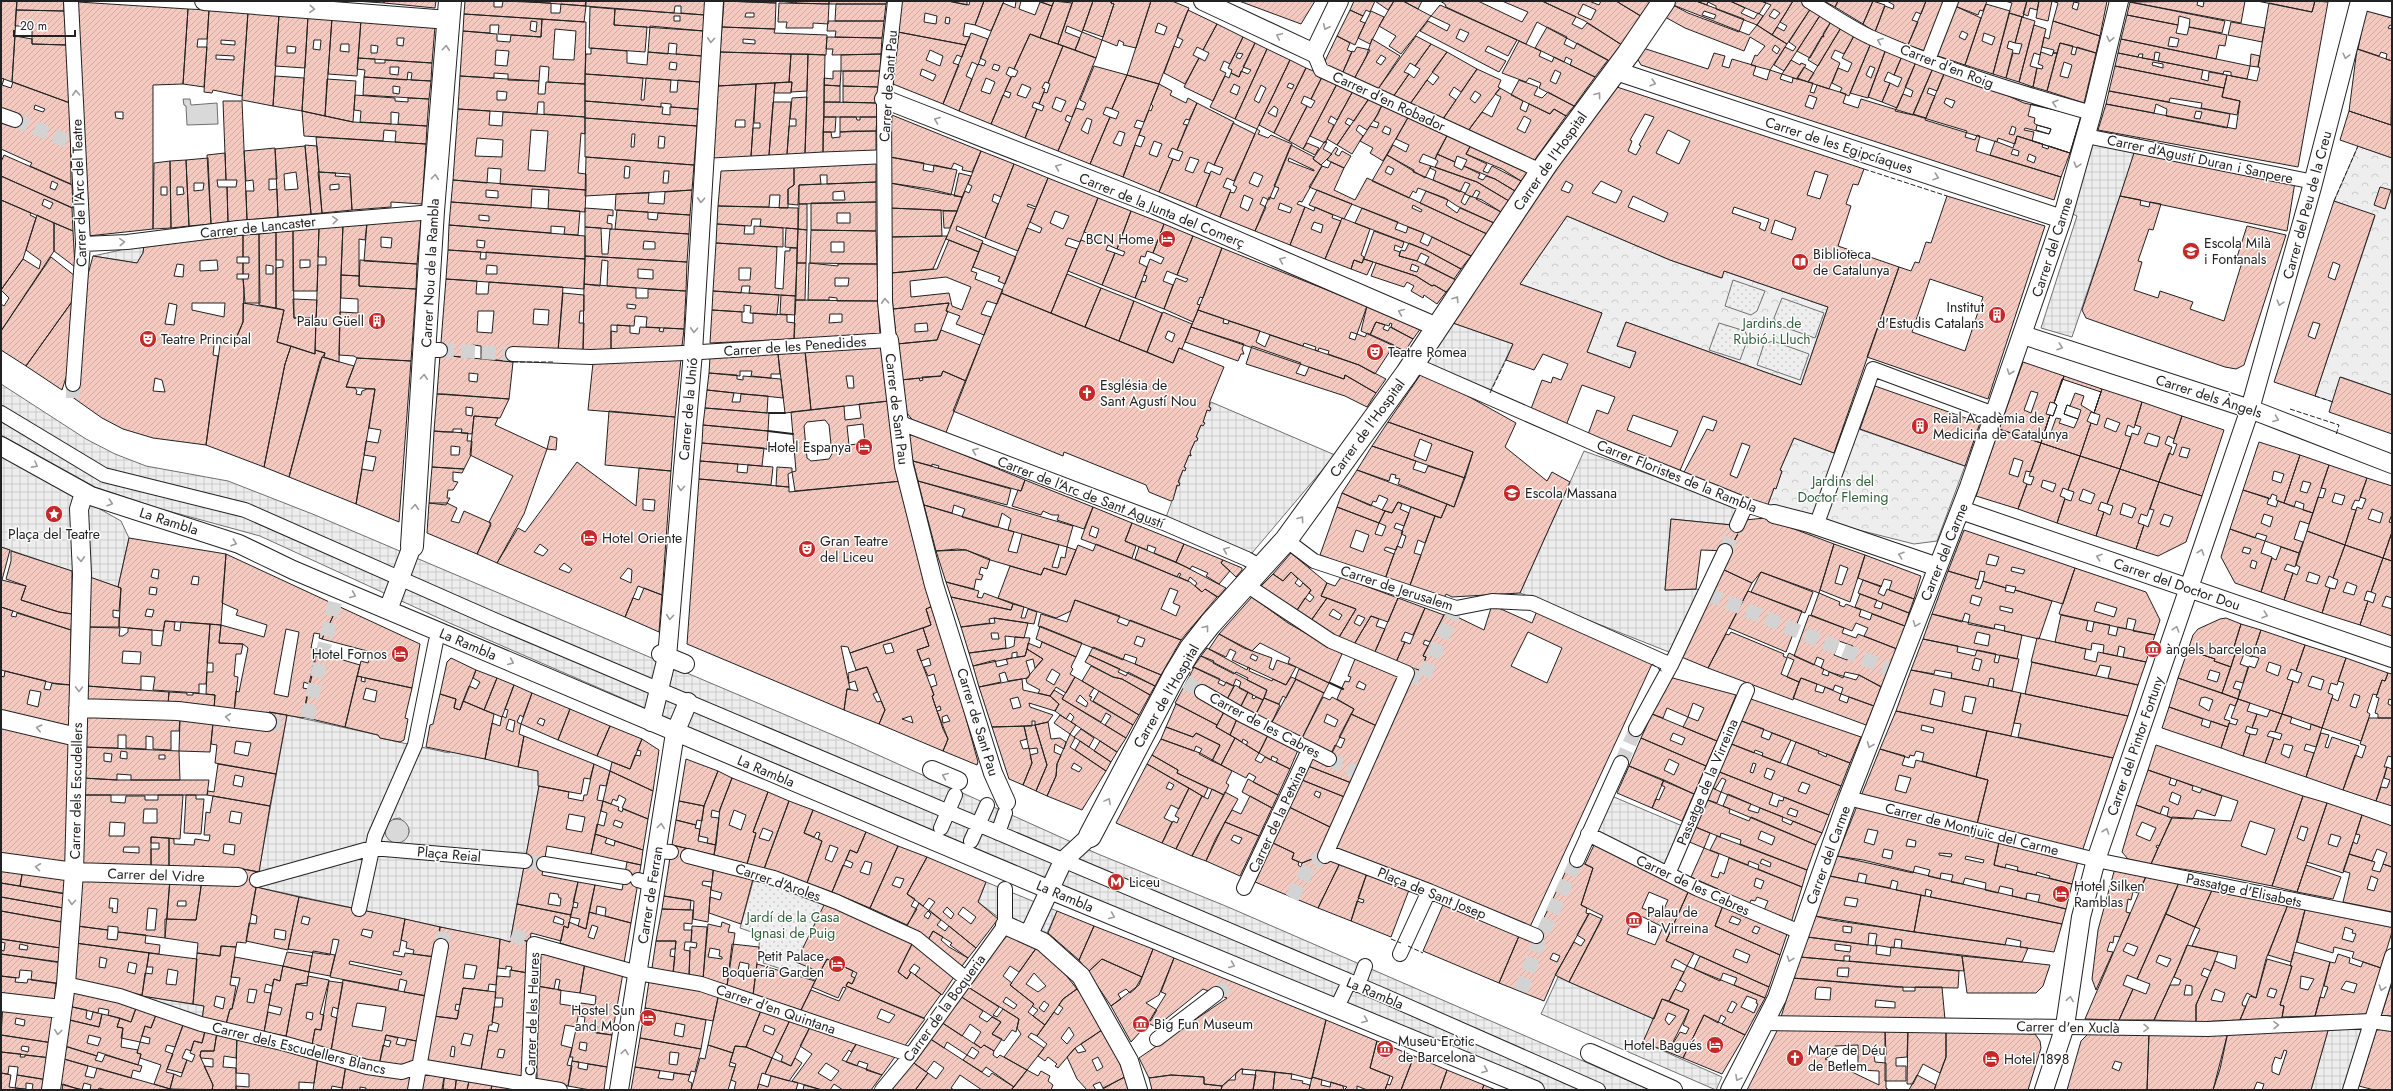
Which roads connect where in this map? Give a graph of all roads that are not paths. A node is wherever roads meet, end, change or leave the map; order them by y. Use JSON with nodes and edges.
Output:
{"nodes":[{"id":1,"x":71,"y":1,"type":"edge"},
{"id":2,"x":204,"y":1,"type":"edge"},
{"id":3,"x":714,"y":1,"type":"edge"},
{"id":4,"x":895,"y":1,"type":"edge"},
{"id":5,"x":1203,"y":1,"type":"edge"},
{"id":6,"x":1339,"y":1,"type":"edge"},
{"id":7,"x":1664,"y":1,"type":"edge"},
{"id":8,"x":1809,"y":1,"type":"edge"},
{"id":9,"x":1951,"y":1,"type":"edge"},
{"id":10,"x":2119,"y":1,"type":"edge"},
{"id":11,"x":2360,"y":1,"type":"edge"},
{"id":12,"x":2366,"y":1,"type":"edge"},
{"id":13,"x":2392,"y":8,"type":"edge"},
{"id":14,"x":449,"y":10,"type":"edge"},
{"id":15,"x":1314,"y":53,"type":"junction"},
{"id":16,"x":1928,"y":60,"type":"junction"},
{"id":17,"x":1616,"y":71,"type":"junction"},
{"id":18,"x":884,"y":100,"type":"junction"},
{"id":19,"x":2092,"y":114,"type":"junction"},
{"id":20,"x":1,"y":115,"type":"edge"},
{"id":21,"x":15,"y":120,"type":"tunnel mouth"},
{"id":22,"x":2086,"y":136,"type":"junction"},
{"id":23,"x":1541,"y":171,"type":"junction"},
{"id":24,"x":2314,"y":182,"type":"junction"},
{"id":25,"x":433,"y":212,"type":"junction"},
{"id":26,"x":2062,"y":219,"type":"junction"},
{"id":27,"x":83,"y":244,"type":"junction"},
{"id":28,"x":1437,"y":327,"type":"junction"},
{"id":29,"x":2023,"y":335,"type":"junction"},
{"id":30,"x":889,"y":340,"type":"junction"},
{"id":31,"x":684,"y":352,"type":"dead end"},
{"id":32,"x":701,"y":352,"type":"dead end"},
{"id":33,"x":513,"y":354,"type":"tunnel mouth"},
{"id":34,"x":1422,"y":368,"type":"dead end"},
{"id":35,"x":73,"y":384,"type":"tunnel mouth"},
{"id":36,"x":2250,"y":409,"type":"junction"},
{"id":37,"x":1986,"y":411,"type":"dead end"},
{"id":38,"x":1,"y":413,"type":"edge"},
{"id":39,"x":898,"y":422,"type":"junction"},
{"id":40,"x":1,"y":446,"type":"edge"},
{"id":41,"x":2392,"y":464,"type":"edge"},
{"id":42,"x":84,"y":493,"type":"junction"},
{"id":43,"x":1746,"y":505,"type":"junction"},
{"id":44,"x":1961,"y":510,"type":"junction"},
{"id":45,"x":1774,"y":514,"type":"joint"},
{"id":46,"x":1737,"y":525,"type":"tunnel mouth"},
{"id":47,"x":1816,"y":526,"type":"junction"},
{"id":48,"x":1286,"y":540,"type":"junction"},
{"id":49,"x":412,"y":546,"type":"joint"},
{"id":50,"x":1725,"y":551,"type":"tunnel mouth"},
{"id":51,"x":1261,"y":567,"type":"junction"},
{"id":52,"x":1938,"y":567,"type":"junction"},
{"id":53,"x":400,"y":578,"type":"junction"},
{"id":54,"x":1245,"y":584,"type":"junction"},
{"id":55,"x":2188,"y":589,"type":"junction"},
{"id":56,"x":388,"y":610,"type":"junction"},
{"id":57,"x":436,"y":641,"type":"dead end"},
{"id":58,"x":664,"y":656,"type":"junction"},
{"id":59,"x":2392,"y":658,"type":"edge"},
{"id":60,"x":685,"y":664,"type":"dead end"},
{"id":61,"x":1671,"y":665,"type":"junction"},
{"id":62,"x":660,"y":689,"type":"junction"},
{"id":63,"x":1747,"y":690,"type":"dead end"},
{"id":64,"x":1202,"y":692,"type":"tunnel mouth"},
{"id":65,"x":688,"y":702,"type":"junction"},
{"id":66,"x":78,"y":708,"type":"junction"},
{"id":67,"x":1,"y":719,"type":"edge"},
{"id":68,"x":267,"y":722,"type":"tunnel mouth"},
{"id":69,"x":651,"y":722,"type":"junction"},
{"id":70,"x":1636,"y":729,"type":"tunnel mouth"},
{"id":71,"x":675,"y":733,"type":"junction"},
{"id":72,"x":77,"y":737,"type":"junction"},
{"id":73,"x":1308,"y":750,"type":"junction"},
{"id":74,"x":1329,"y":759,"type":"tunnel mouth"},
{"id":75,"x":1621,"y":763,"type":"tunnel mouth"},
{"id":76,"x":932,"y":770,"type":"dead end"},
{"id":77,"x":956,"y":788,"type":"joint"},
{"id":78,"x":1848,"y":798,"type":"junction"},
{"id":79,"x":987,"y":805,"type":"dead end"},
{"id":80,"x":1006,"y":807,"type":"joint"},
{"id":81,"x":948,"y":812,"type":"junction"},
{"id":82,"x":979,"y":825,"type":"junction"},
{"id":83,"x":941,"y":828,"type":"dead end"},
{"id":84,"x":998,"y":833,"type":"junction"},
{"id":85,"x":1588,"y":834,"type":"junction"},
{"id":86,"x":971,"y":841,"type":"dead end"},
{"id":87,"x":1086,"y":841,"type":"joint"},
{"id":88,"x":372,"y":848,"type":"junction"},
{"id":89,"x":688,"y":856,"type":"dead end"},
{"id":90,"x":525,"y":860,"type":"tunnel mouth"},
{"id":91,"x":1577,"y":860,"type":"tunnel mouth"},
{"id":92,"x":2096,"y":860,"type":"junction"},
{"id":93,"x":1063,"y":861,"type":"junction"},
{"id":94,"x":1,"y":862,"type":"edge"},
{"id":95,"x":544,"y":864,"type":"tunnel mouth"},
{"id":96,"x":74,"y":872,"type":"junction"},
{"id":97,"x":1668,"y":874,"type":"junction"},
{"id":98,"x":238,"y":877,"type":"dead end"},
{"id":99,"x":257,"y":880,"type":"dead end"},
{"id":100,"x":638,"y":880,"type":"junction"},
{"id":101,"x":1244,"y":888,"type":"dead end"},
{"id":102,"x":1005,"y":889,"type":"dead end"},
{"id":103,"x":1429,"y":891,"type":"junction"},
{"id":104,"x":1048,"y":895,"type":"junction"},
{"id":105,"x":359,"y":910,"type":"dead end"},
{"id":106,"x":2392,"y":920,"type":"edge"},
{"id":107,"x":1005,"y":925,"type":"junction"},
{"id":108,"x":1800,"y":932,"type":"junction"},
{"id":109,"x":1536,"y":936,"type":"dead end"},
{"id":110,"x":1036,"y":938,"type":"junction"},
{"id":111,"x":441,"y":946,"type":"tunnel mouth"},
{"id":112,"x":1400,"y":954,"type":"dead end"},
{"id":113,"x":2392,"y":956,"type":"edge"},
{"id":114,"x":1366,"y":966,"type":"dead end"},
{"id":115,"x":638,"y":973,"type":"junction"},
{"id":116,"x":965,"y":978,"type":"junction"},
{"id":117,"x":1353,"y":983,"type":"junction"},
{"id":118,"x":66,"y":984,"type":"junction"},
{"id":119,"x":1216,"y":994,"type":"tunnel mouth"},
{"id":120,"x":1,"y":1002,"type":"edge"},
{"id":121,"x":1339,"y":1003,"type":"dead end"},
{"id":122,"x":61,"y":1009,"type":"junction"},
{"id":123,"x":2371,"y":1021,"type":"junction"},
{"id":124,"x":1764,"y":1023,"type":"junction"},
{"id":125,"x":2392,"y":1024,"type":"edge"},
{"id":126,"x":2065,"y":1026,"type":"junction"},
{"id":127,"x":1157,"y":1039,"type":"dead end"},
{"id":128,"x":1590,"y":1053,"type":"dead end"},
{"id":129,"x":910,"y":1055,"type":"junction"},
{"id":130,"x":419,"y":1066,"type":"junction"},
{"id":131,"x":529,"y":1087,"type":"edge"},
{"id":132,"x":52,"y":1090,"type":"edge"},
{"id":133,"x":415,"y":1090,"type":"edge"},
{"id":134,"x":560,"y":1090,"type":"edge"},
{"id":135,"x":619,"y":1090,"type":"edge"},
{"id":136,"x":882,"y":1090,"type":"edge"},
{"id":137,"x":1138,"y":1090,"type":"edge"},
{"id":138,"x":1535,"y":1090,"type":"edge"},
{"id":139,"x":1598,"y":1090,"type":"edge"},
{"id":140,"x":1673,"y":1090,"type":"edge"},
{"id":141,"x":1730,"y":1090,"type":"edge"},
{"id":142,"x":2044,"y":1090,"type":"edge"},
{"id":143,"x":2350,"y":1090,"type":"edge"}],
"edges":[{"from":27,"to":1,"type":"street","name":"Carrer de l'Arc del Teatre","one_way":true},
{"from":2,"to":14,"type":"street","one_way":true},
{"from":3,"to":58,"type":"street","name":"Carrer de la Unió","one_way":true},
{"from":4,"to":18,"type":"street","name":"Carrer de Sant Pau"},
{"from":15,"to":5,"type":"street","one_way":true},
{"from":6,"to":15,"type":"street","one_way":true},
{"from":7,"to":17,"type":"street","name":"Carrer de l'Hospital"},
{"from":16,"to":8,"type":"street","name":"Carrer d'en Roig","one_way":true},
{"from":9,"to":16,"type":"street"},
{"from":10,"to":19,"type":"street","name":"Carrer del Carme","one_way":true},
{"from":11,"to":24,"type":"street","name":"Carrer del Peu de la Creu","one_way":true},
{"from":12,"to":13,"type":"street"},
{"from":25,"to":14,"type":"street","name":"Carrer Nou de la Rambla","one_way":true},
{"from":15,"to":23,"type":"street","name":"Carrer d'en Robador"},
{"from":19,"to":16,"type":"street","name":"Carrer d'en Roig","one_way":true},
{"from":23,"to":17,"type":"street","name":"Carrer de l'Hospital","one_way":true},
{"from":17,"to":26,"type":"street","name":"Carrer de les Egipcíaques","one_way":true},
{"from":28,"to":18,"type":"street","name":"Carrer de la Junta del Comerç","one_way":true},
{"from":30,"to":18,"type":"street","name":"Carrer de Sant Pau","one_way":true},
{"from":19,"to":22,"type":"street","name":"Carrer del Carme"},
{"from":20,"to":21,"type":"street"},
{"from":22,"to":24,"type":"street","name":"Carrer d'Agustí Duran i Sanpere"},
{"from":22,"to":26,"type":"street","name":"Carrer del Carme","one_way":true},
{"from":28,"to":23,"type":"street","name":"Carrer de l'Hospital","one_way":true},
{"from":24,"to":36,"type":"street","name":"Carrer del Peu de la Creu","one_way":true},
{"from":27,"to":25,"type":"street","name":"Carrer de Lancaster","one_way":true},
{"from":49,"to":25,"type":"street","name":"Carrer Nou de la Rambla","one_way":true},
{"from":26,"to":29,"type":"street","name":"Carrer del Carme"},
{"from":27,"to":35,"type":"street","name":"Carrer de l'Arc del Teatre"},
{"from":48,"to":28,"type":"street","name":"Carrer de l'Hospital","one_way":true},
{"from":29,"to":36,"type":"street","name":"Carrer dels Àngels","one_way":true},
{"from":29,"to":44,"type":"street","name":"Carrer del Carme","one_way":true},
{"from":30,"to":32,"type":"street","name":"Carrer de les Penedides"},
{"from":30,"to":39,"type":"street","name":"Carrer de Sant Pau"},
{"from":31,"to":33,"type":"street"},
{"from":34,"to":43,"type":"street","name":"Carrer Floristes de la Rambla"},
{"from":36,"to":41,"type":"street","name":"Carrer dels Àngels","one_way":true},
{"from":55,"to":36,"type":"street","name":"Carrer del Pintor Fortuny","one_way":true},
{"from":37,"to":47,"type":"street"},
{"from":38,"to":53,"type":"street","name":"La Rambla"},
{"from":51,"to":39,"type":"street","name":"Carrer de l'Arc de Sant Agustí","one_way":true},
{"from":39,"to":80,"type":"street","name":"Carrer de Sant Pau"},
{"from":40,"to":42,"type":"street","name":"La Rambla","one_way":true},
{"from":42,"to":56,"type":"street","name":"La Rambla","one_way":true},
{"from":42,"to":66,"type":"street","name":"Carrer dels Escudellers","one_way":true},
{"from":43,"to":45,"type":"street","name":"Carrer Floristes de la Rambla"},
{"from":43,"to":46,"type":"street"},
{"from":44,"to":52,"type":"street","name":"Carrer del Carme"},
{"from":55,"to":44,"type":"street","name":"Carrer del Doctor Dou","one_way":true},
{"from":45,"to":47,"type":"street","name":"Carrer Floristes de la Rambla"},
{"from":52,"to":47,"type":"street","name":"Carrer Floristes de la Rambla","one_way":true},
{"from":48,"to":51,"type":"street","name":"Carrer de l'Hospital"},
{"from":48,"to":61,"type":"street","name":"Carrer de Jerusalem"},
{"from":49,"to":53,"type":"street"},
{"from":50,"to":61,"type":"street"},
{"from":51,"to":54,"type":"street","name":"Carrer de l'Hospital"},
{"from":52,"to":78,"type":"street","name":"Carrer del Carme","one_way":true},
{"from":53,"to":56,"type":"street"},
{"from":53,"to":62,"type":"street","name":"La Rambla"},
{"from":87,"to":54,"type":"street","name":"Carrer de l'Hospital","one_way":true},
{"from":54,"to":103,"type":"street","name":"Plaça de Sant Josep"},
{"from":55,"to":59,"type":"street","name":"Carrer del Doctor Dou","one_way":true},
{"from":92,"to":55,"type":"street","name":"Carrer del Pintor Fortuny","one_way":true},
{"from":56,"to":69,"type":"street","name":"La Rambla","one_way":true},
{"from":57,"to":88,"type":"street"},
{"from":58,"to":60,"type":"street"},
{"from":58,"to":62,"type":"street","name":"Carrer de la Unió"},
{"from":61,"to":70,"type":"street"},
{"from":62,"to":65,"type":"street","name":"La Rambla"},
{"from":62,"to":69,"type":"street","name":"Carrer de la Unió"},
{"from":63,"to":97,"type":"street","name":"Passatge de la Virreina"},
{"from":64,"to":73,"type":"street","name":"Carrer de les Cabres"},
{"from":65,"to":71,"type":"street","name":"Carrer de Ferran"},
{"from":65,"to":81,"type":"street","name":"La Rambla"},
{"from":68,"to":66,"type":"street","one_way":true},
{"from":66,"to":72,"type":"street","name":"Carrer dels Escudellers"},
{"from":72,"to":67,"type":"street","one_way":true},
{"from":69,"to":71,"type":"street","name":"La Rambla"},
{"from":100,"to":71,"type":"street","name":"Carrer de Ferran","one_way":true},
{"from":71,"to":104,"type":"street","name":"La Rambla"},
{"from":72,"to":96,"type":"street","name":"Carrer dels Escudellers"},
{"from":73,"to":74,"type":"street","name":"Carrer de les Cabres"},
{"from":73,"to":101,"type":"street","name":"Carrer de la Petxina"},
{"from":75,"to":85,"type":"street"},
{"from":77,"to":76,"type":"street","one_way":true},
{"from":77,"to":81,"type":"street"},
{"from":78,"to":92,"type":"street","name":"Carrer de Montjuïc del Carme"},
{"from":78,"to":108,"type":"street","name":"Carrer del Carme"},
{"from":79,"to":82,"type":"street"},
{"from":80,"to":84,"type":"street"},
{"from":81,"to":82,"type":"street","name":"La Rambla"},
{"from":81,"to":83,"type":"street"},
{"from":82,"to":84,"type":"street","name":"La Rambla"},
{"from":82,"to":86,"type":"street"},
{"from":84,"to":93,"type":"street","name":"La Rambla"},
{"from":85,"to":91,"type":"street"},
{"from":85,"to":97,"type":"street","name":"Carrer de les Cabres"},
{"from":87,"to":93,"type":"street","name":"La Rambla"},
{"from":88,"to":90,"type":"street","name":"Plaça Reial"},
{"from":88,"to":99,"type":"street","name":"Plaça Reial"},
{"from":88,"to":105,"type":"street"},
{"from":89,"to":116,"type":"street","name":"Carrer d'Aroles"},
{"from":92,"to":106,"type":"street","name":"Passatge d'Elisabets"},
{"from":126,"to":92,"type":"street","name":"Carrer del Pintor Fortuny","one_way":true},
{"from":93,"to":104,"type":"street","name":"La Rambla"},
{"from":93,"to":117,"type":"street","name":"La Rambla"},
{"from":96,"to":94,"type":"street","name":"Carrer del Vidre","one_way":true},
{"from":95,"to":100,"type":"street"},
{"from":96,"to":98,"type":"street","name":"Carrer del Vidre"},
{"from":96,"to":118,"type":"street","name":"Carrer dels Escudellers","one_way":true},
{"from":97,"to":108,"type":"street","name":"Carrer de les Cabres"},
{"from":100,"to":115,"type":"street","name":"Carrer de Ferran"},
{"from":102,"to":107,"type":"street"},
{"from":103,"to":109,"type":"street","name":"Plaça de Sant Josep"},
{"from":103,"to":112,"type":"street"},
{"from":104,"to":110,"type":"street"},
{"from":104,"to":138,"type":"street","name":"La Rambla","one_way":true},
{"from":107,"to":110,"type":"street"},
{"from":107,"to":116,"type":"street","name":"Carrer de la Boqueria"},
{"from":108,"to":124,"type":"street","name":"Carrer del Carme","one_way":true},
{"from":110,"to":137,"type":"street"},
{"from":111,"to":130,"type":"street"},
{"from":113,"to":123,"type":"street","one_way":true},
{"from":114,"to":117,"type":"street"},
{"from":115,"to":129,"type":"street","name":"Carrer d'en Quintana"},
{"from":115,"to":131,"type":"street","name":"Carrer de les Heures"},
{"from":135,"to":115,"type":"street","name":"Carrer de Ferran","one_way":true},
{"from":116,"to":129,"type":"street","name":"Carrer de la Boqueria"},
{"from":117,"to":121,"type":"street"},
{"from":117,"to":139,"type":"street","name":"La Rambla"},
{"from":118,"to":122,"type":"street","name":"Carrer dels Escudellers"},
{"from":118,"to":130,"type":"street","name":"Carrer dels Escudellers Blancs"},
{"from":119,"to":127,"type":"street"},
{"from":120,"to":122,"type":"street"},
{"from":122,"to":132,"type":"street","name":"Carrer dels Escudellers","one_way":true},
{"from":123,"to":125,"type":"street","name":"Carrer d'en Xuclà"},
{"from":126,"to":123,"type":"street","name":"Carrer d'en Xuclà","one_way":true},
{"from":123,"to":143,"type":"street"},
{"from":124,"to":126,"type":"street","name":"Carrer d'en Xuclà"},
{"from":124,"to":141,"type":"street","name":"Carrer del Carme","one_way":true},
{"from":126,"to":142,"type":"street","name":"Carrer del Pintor Fortuny"},
{"from":128,"to":140,"type":"street"},
{"from":129,"to":136,"type":"street","name":"Carrer de la Boqueria"},
{"from":130,"to":131,"type":"street"},
{"from":130,"to":133,"type":"street"},
{"from":131,"to":134,"type":"street"}]}
